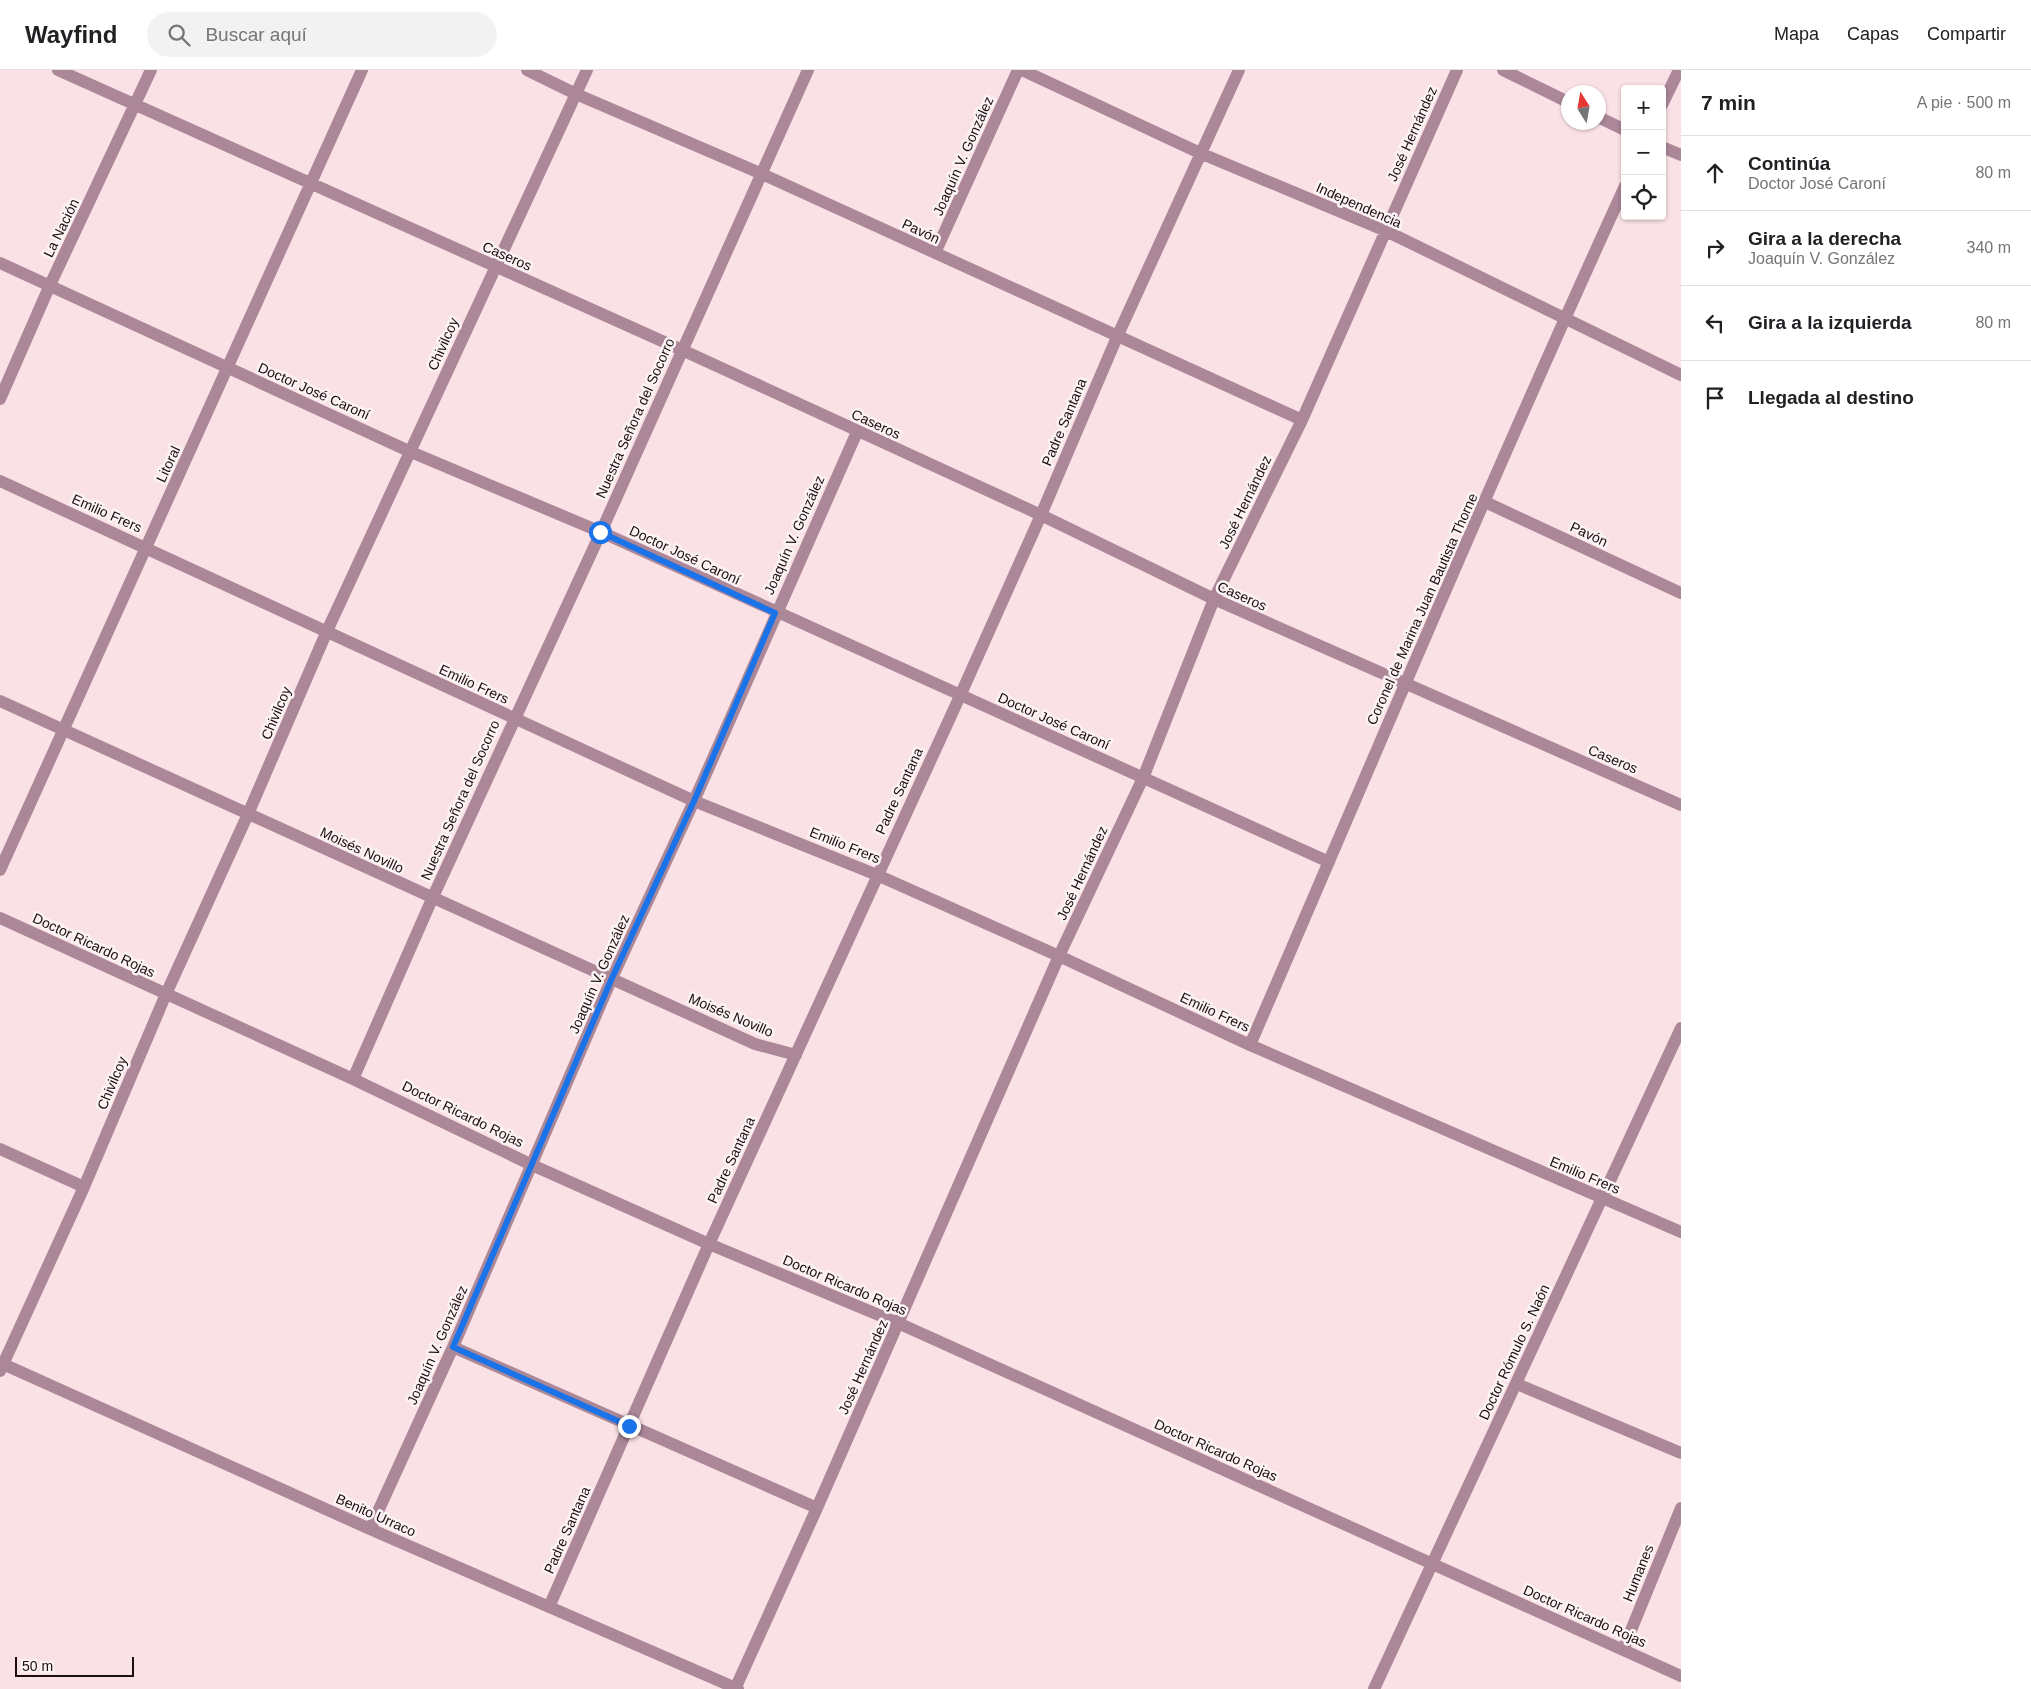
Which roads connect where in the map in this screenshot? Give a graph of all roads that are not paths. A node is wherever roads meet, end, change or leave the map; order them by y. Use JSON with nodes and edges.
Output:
{"nodes":[{"id":1,"x":58,"y":70,"type":"edge"},
{"id":2,"x":152,"y":70,"type":"edge"},
{"id":3,"x":362,"y":70,"type":"edge"},
{"id":4,"x":527,"y":70,"type":"edge"},
{"id":5,"x":586,"y":70,"type":"edge"},
{"id":6,"x":808,"y":70,"type":"edge"},
{"id":7,"x":1018,"y":70,"type":"edge"},
{"id":8,"x":1022,"y":70,"type":"edge"},
{"id":9,"x":1239,"y":70,"type":"edge"},
{"id":10,"x":1457,"y":70,"type":"edge"},
{"id":11,"x":1503,"y":70,"type":"edge"},
{"id":12,"x":1679,"y":70,"type":"edge"},
{"id":13,"x":576,"y":94,"type":"junction"},
{"id":14,"x":1666,"y":97,"type":"edge"},
{"id":15,"x":1561,"y":99,"type":"edge"},
{"id":16,"x":136,"y":105,"type":"junction"},
{"id":17,"x":1606,"y":121,"type":"edge"},
{"id":18,"x":1621,"y":128,"type":"edge"},
{"id":19,"x":1666,"y":149,"type":"edge"},
{"id":20,"x":1200,"y":153,"type":"junction"},
{"id":21,"x":1681,"y":155,"type":"edge"},
{"id":22,"x":762,"y":174,"type":"junction"},
{"id":23,"x":311,"y":184,"type":"junction"},
{"id":24,"x":1621,"y":195,"type":"edge"},
{"id":25,"x":1386,"y":231,"type":"junction"},
{"id":26,"x":935,"y":253,"type":"junction"},
{"id":27,"x":0,"y":263,"type":"edge"},
{"id":28,"x":494,"y":267,"type":"junction"},
{"id":29,"x":50,"y":285,"type":"junction"},
{"id":30,"x":1563,"y":320,"type":"junction"},
{"id":31,"x":1117,"y":337,"type":"junction"},
{"id":32,"x":682,"y":350,"type":"junction"},
{"id":33,"x":228,"y":368,"type":"junction"},
{"id":34,"x":1681,"y":375,"type":"edge"},
{"id":35,"x":0,"y":399,"type":"edge"},
{"id":36,"x":1302,"y":420,"type":"junction"},
{"id":37,"x":857,"y":432,"type":"junction"},
{"id":38,"x":411,"y":452,"type":"junction"},
{"id":39,"x":0,"y":481,"type":"edge"},
{"id":40,"x":1485,"y":502,"type":"junction"},
{"id":41,"x":1041,"y":515,"type":"junction"},
{"id":42,"x":600,"y":532,"type":"junction"},
{"id":43,"x":146,"y":547,"type":"junction"},
{"id":44,"x":1681,"y":593,"type":"edge"},
{"id":45,"x":1214,"y":599,"type":"junction"},
{"id":46,"x":775,"y":613,"type":"junction"},
{"id":47,"x":327,"y":631,"type":"junction"},
{"id":48,"x":1404,"y":684,"type":"junction"},
{"id":49,"x":960,"y":696,"type":"junction"},
{"id":50,"x":0,"y":701,"type":"edge"},
{"id":51,"x":514,"y":719,"type":"junction"},
{"id":52,"x":63,"y":730,"type":"junction"},
{"id":53,"x":1143,"y":778,"type":"junction"},
{"id":54,"x":694,"y":801,"type":"junction"},
{"id":55,"x":1681,"y":805,"type":"edge"},
{"id":56,"x":248,"y":814,"type":"junction"},
{"id":57,"x":1329,"y":862,"type":"junction"},
{"id":58,"x":0,"y":870,"type":"edge"},
{"id":59,"x":878,"y":875,"type":"junction"},
{"id":60,"x":432,"y":899,"type":"junction"},
{"id":61,"x":0,"y":918,"type":"edge"},
{"id":62,"x":1060,"y":956,"type":"junction"},
{"id":63,"x":612,"y":978,"type":"junction"},
{"id":64,"x":166,"y":994,"type":"junction"},
{"id":65,"x":1681,"y":1028,"type":"edge"},
{"id":66,"x":1250,"y":1045,"type":"junction"},
{"id":67,"x":796,"y":1055,"type":"junction"},
{"id":68,"x":353,"y":1079,"type":"junction"},
{"id":69,"x":0,"y":1149,"type":"edge"},
{"id":70,"x":532,"y":1164,"type":"junction"},
{"id":71,"x":84,"y":1187,"type":"junction"},
{"id":72,"x":1602,"y":1199,"type":"junction"},
{"id":73,"x":1681,"y":1232,"type":"edge"},
{"id":74,"x":709,"y":1244,"type":"junction"},
{"id":75,"x":898,"y":1323,"type":"junction"},
{"id":76,"x":453,"y":1347,"type":"junction"},
{"id":77,"x":2,"y":1368,"type":"edge"},
{"id":78,"x":1517,"y":1384,"type":"junction"},
{"id":79,"x":629,"y":1426,"type":"junction"},
{"id":80,"x":1681,"y":1453,"type":"edge"},
{"id":81,"x":817,"y":1508,"type":"junction"},
{"id":82,"x":1681,"y":1508,"type":"edge"},
{"id":83,"x":370,"y":1529,"type":"junction"},
{"id":84,"x":1431,"y":1563,"type":"junction"},
{"id":85,"x":549,"y":1607,"type":"junction"},
{"id":86,"x":1623,"y":1650,"type":"junction"},
{"id":87,"x":1681,"y":1676,"type":"edge"},
{"id":88,"x":736,"y":1689,"type":"edge"},
{"id":89,"x":1374,"y":1689,"type":"edge"}],
"edges":[{"from":1,"to":16,"type":"street","name":"Caseros"},
{"from":2,"to":16,"type":"street","name":"La Nación"},
{"from":3,"to":23,"type":"street","name":"Litoral"},
{"from":4,"to":13,"type":"street","name":"Pavón"},
{"from":5,"to":13,"type":"street","name":"Chivilcoy"},
{"from":6,"to":22,"type":"street","name":"Nuestra Señora del Socorro"},
{"from":7,"to":26,"type":"street","name":"Joaquín V. González"},
{"from":8,"to":20,"type":"street","name":"Independencia"},
{"from":9,"to":20,"type":"street","name":"Padre Santana"},
{"from":10,"to":25,"type":"street","name":"José Hernández"},
{"from":11,"to":15,"type":"street"},
{"from":12,"to":14,"type":"street"},
{"from":13,"to":22,"type":"street","name":"Pavón"},
{"from":13,"to":28,"type":"street","name":"Chivilcoy"},
{"from":16,"to":23,"type":"street","name":"Caseros"},
{"from":16,"to":29,"type":"street","name":"La Nación"},
{"from":17,"to":18,"type":"street"},
{"from":19,"to":21,"type":"street"},
{"from":20,"to":25,"type":"street","name":"Independencia"},
{"from":20,"to":31,"type":"street","name":"Padre Santana"},
{"from":22,"to":26,"type":"street","name":"Pavón"},
{"from":22,"to":32,"type":"street","name":"Nuestra Señora del Socorro"},
{"from":23,"to":28,"type":"street","name":"Caseros"},
{"from":23,"to":33,"type":"street","name":"Litoral"},
{"from":24,"to":30,"type":"street","name":"Coronel de Marina Juan Bautista Thorne"},
{"from":25,"to":30,"type":"street","name":"Independencia"},
{"from":25,"to":36,"type":"street","name":"José Hernández"},
{"from":26,"to":31,"type":"street","name":"Pavón"},
{"from":27,"to":29,"type":"street","name":"Doctor José Caroní"},
{"from":28,"to":32,"type":"street","name":"Caseros"},
{"from":28,"to":38,"type":"street","name":"Chivilcoy"},
{"from":29,"to":33,"type":"street","name":"Doctor José Caroní"},
{"from":29,"to":35,"type":"street","name":"La Nación"},
{"from":30,"to":34,"type":"street","name":"Independencia"},
{"from":30,"to":40,"type":"street","name":"Coronel de Marina Juan Bautista Thorne"},
{"from":31,"to":36,"type":"street","name":"Pavón"},
{"from":31,"to":41,"type":"street","name":"Padre Santana"},
{"from":32,"to":37,"type":"street","name":"Caseros"},
{"from":32,"to":42,"type":"street","name":"Nuestra Señora del Socorro"},
{"from":33,"to":38,"type":"street","name":"Doctor José Caroní"},
{"from":33,"to":43,"type":"street","name":"Litoral"},
{"from":36,"to":45,"type":"street","name":"José Hernández"},
{"from":37,"to":41,"type":"street","name":"Caseros"},
{"from":37,"to":46,"type":"street","name":"Joaquín V. González"},
{"from":38,"to":42,"type":"street","name":"Doctor José Caroní"},
{"from":38,"to":47,"type":"street","name":"Chivilcoy"},
{"from":39,"to":43,"type":"street","name":"Emilio Frers"},
{"from":40,"to":44,"type":"street","name":"Pavón"},
{"from":40,"to":48,"type":"street","name":"Coronel de Marina Juan Bautista Thorne"},
{"from":41,"to":45,"type":"street","name":"Caseros"},
{"from":41,"to":49,"type":"street","name":"Padre Santana"},
{"from":42,"to":46,"type":"street","name":"Doctor José Caroní"},
{"from":42,"to":51,"type":"street","name":"Nuestra Señora del Socorro"},
{"from":43,"to":47,"type":"street","name":"Emilio Frers"},
{"from":43,"to":52,"type":"street","name":"Litoral"},
{"from":45,"to":48,"type":"street","name":"Caseros"},
{"from":45,"to":53,"type":"street","name":"José Hernández"},
{"from":46,"to":49,"type":"street","name":"Doctor José Caroní"},
{"from":46,"to":54,"type":"street","name":"Joaquín V. González"},
{"from":47,"to":51,"type":"street","name":"Emilio Frers"},
{"from":47,"to":56,"type":"street","name":"Chivilcoy"},
{"from":48,"to":55,"type":"street","name":"Caseros"},
{"from":48,"to":57,"type":"street","name":"Coronel de Marina Juan Bautista Thorne"},
{"from":49,"to":53,"type":"street","name":"Doctor José Caroní"},
{"from":49,"to":59,"type":"street","name":"Padre Santana"},
{"from":50,"to":52,"type":"street","name":"Moisés Novillo"},
{"from":51,"to":54,"type":"street","name":"Emilio Frers"},
{"from":51,"to":60,"type":"street","name":"Nuestra Señora del Socorro"},
{"from":52,"to":56,"type":"street","name":"Moisés Novillo"},
{"from":52,"to":58,"type":"street","name":"Litoral"},
{"from":53,"to":57,"type":"street","name":"Doctor José Caroní"},
{"from":53,"to":62,"type":"street","name":"José Hernández"},
{"from":54,"to":59,"type":"street","name":"Emilio Frers"},
{"from":54,"to":63,"type":"street","name":"Joaquín V. González"},
{"from":56,"to":60,"type":"street","name":"Moisés Novillo"},
{"from":56,"to":64,"type":"street","name":"Chivilcoy"},
{"from":57,"to":66,"type":"street","name":"Coronel de Marina Juan Bautista Thorne"},
{"from":59,"to":62,"type":"street","name":"Emilio Frers"},
{"from":59,"to":67,"type":"street","name":"Padre Santana"},
{"from":60,"to":63,"type":"street","name":"Moisés Novillo"},
{"from":60,"to":68,"type":"street","name":"Nuestra Señora del Socorro"},
{"from":61,"to":64,"type":"street","name":"Doctor Ricardo Rojas"},
{"from":62,"to":66,"type":"street","name":"Emilio Frers"},
{"from":62,"to":75,"type":"street","name":"José Hernández"},
{"from":63,"to":67,"type":"street","name":"Moisés Novillo"},
{"from":63,"to":70,"type":"street","name":"Joaquín V. González"},
{"from":64,"to":68,"type":"street","name":"Doctor Ricardo Rojas"},
{"from":64,"to":71,"type":"street","name":"Chivilcoy"},
{"from":65,"to":72,"type":"street","name":"Doctor Rómulo S. Naón"},
{"from":66,"to":72,"type":"street","name":"Emilio Frers"},
{"from":67,"to":74,"type":"street","name":"Padre Santana"},
{"from":68,"to":70,"type":"street","name":"Doctor Ricardo Rojas"},
{"from":69,"to":71,"type":"street"},
{"from":70,"to":74,"type":"street","name":"Doctor Ricardo Rojas"},
{"from":70,"to":76,"type":"street","name":"Joaquín V. González"},
{"from":71,"to":77,"type":"street","name":"Chivilcoy"},
{"from":72,"to":73,"type":"street","name":"Emilio Frers"},
{"from":72,"to":78,"type":"street","name":"Doctor Rómulo S. Naón"},
{"from":74,"to":75,"type":"street","name":"Doctor Ricardo Rojas"},
{"from":74,"to":79,"type":"street","name":"Padre Santana"},
{"from":75,"to":81,"type":"street","name":"José Hernández"},
{"from":75,"to":84,"type":"street","name":"Doctor Ricardo Rojas"},
{"from":76,"to":79,"type":"street"},
{"from":76,"to":83,"type":"street","name":"Joaquín V. González"},
{"from":77,"to":83,"type":"street","name":"Benito Urraco"},
{"from":78,"to":80,"type":"street"},
{"from":78,"to":84,"type":"street","name":"Doctor Rómulo S. Naón"},
{"from":79,"to":81,"type":"street"},
{"from":79,"to":85,"type":"street","name":"Padre Santana"},
{"from":81,"to":88,"type":"street","name":"José Hernández"},
{"from":82,"to":86,"type":"street","name":"Humanes"},
{"from":83,"to":85,"type":"street","name":"Benito Urraco"},
{"from":84,"to":86,"type":"street","name":"Doctor Ricardo Rojas"},
{"from":84,"to":89,"type":"street","name":"Doctor Rómulo S. Naón"},
{"from":85,"to":88,"type":"street","name":"Benito Urraco"},
{"from":86,"to":87,"type":"street","name":"Doctor Ricardo Rojas"}]}
